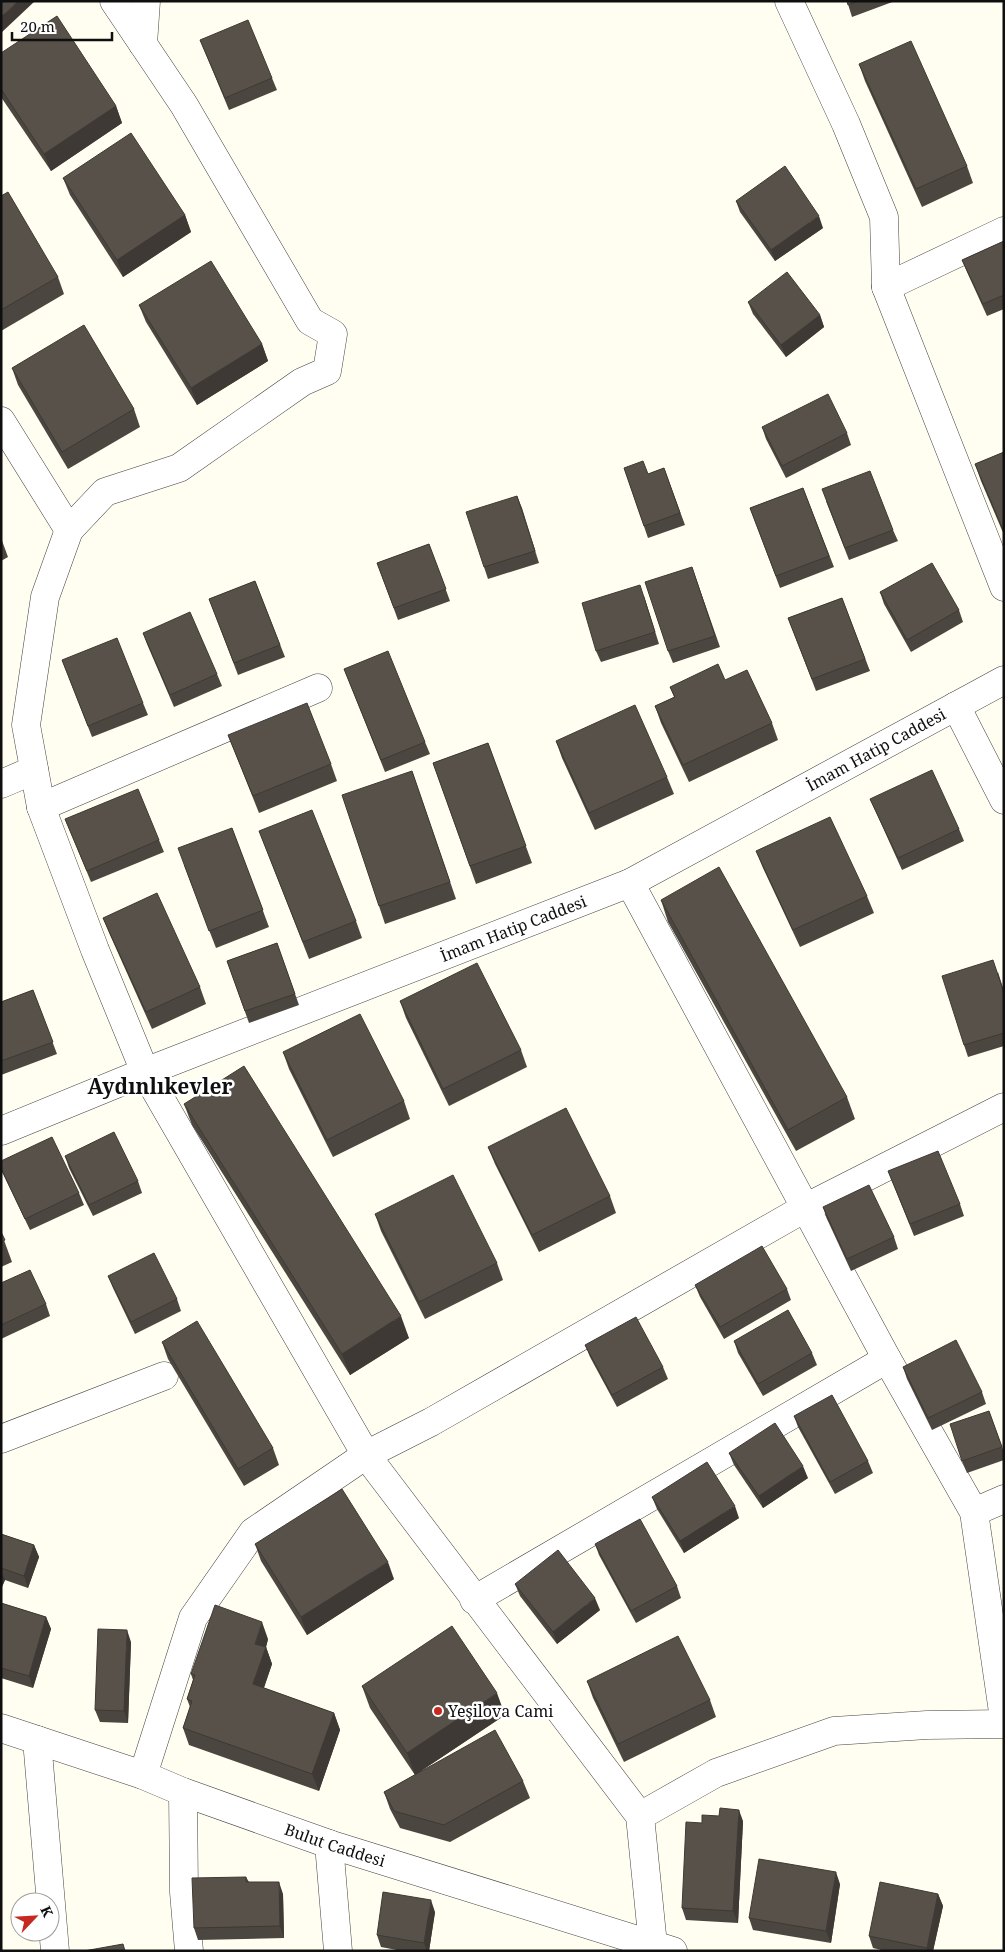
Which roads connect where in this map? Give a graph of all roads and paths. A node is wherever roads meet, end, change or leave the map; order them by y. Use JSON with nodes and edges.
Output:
{"nodes":[{"id":1,"x":114,"y":1,"type":"edge"},
{"id":2,"x":146,"y":1,"type":"edge"},
{"id":3,"x":789,"y":1,"type":"edge"},
{"id":4,"x":143,"y":44,"type":"junction"},
{"id":5,"x":1004,"y":231,"type":"edge"},
{"id":6,"x":886,"y":287,"type":"junction"},
{"id":7,"x":1,"y":421,"type":"edge"},
{"id":8,"x":69,"y":530,"type":"junction"},
{"id":9,"x":1004,"y":587,"type":"edge"},
{"id":10,"x":1004,"y":680,"type":"edge"},
{"id":11,"x":318,"y":688,"type":"dead end"},
{"id":12,"x":956,"y":706,"type":"junction"},
{"id":13,"x":34,"y":770,"type":"junction"},
{"id":14,"x":1,"y":784,"type":"edge"},
{"id":15,"x":1004,"y":800,"type":"edge"},
{"id":16,"x":40,"y":807,"type":"junction"},
{"id":17,"x":630,"y":883,"type":"junction"},
{"id":18,"x":145,"y":1072,"type":"junction"},
{"id":19,"x":1004,"y":1107,"type":"edge"},
{"id":20,"x":1,"y":1131,"type":"edge"},
{"id":21,"x":805,"y":1208,"type":"junction"},
{"id":22,"x":887,"y":1359,"type":"junction"},
{"id":23,"x":164,"y":1376,"type":"dead end"},
{"id":24,"x":1,"y":1439,"type":"edge"},
{"id":25,"x":366,"y":1455,"type":"junction"},
{"id":26,"x":1004,"y":1499,"type":"edge"},
{"id":27,"x":974,"y":1512,"type":"junction"},
{"id":28,"x":474,"y":1600,"type":"junction"},
{"id":29,"x":1004,"y":1719,"type":"edge"},
{"id":30,"x":1004,"y":1724,"type":"edge"},
{"id":31,"x":1,"y":1728,"type":"edge"},
{"id":32,"x":37,"y":1740,"type":"junction"},
{"id":33,"x":142,"y":1775,"type":"junction"},
{"id":34,"x":183,"y":1792,"type":"junction"},
{"id":35,"x":640,"y":1816,"type":"junction"},
{"id":36,"x":329,"y":1844,"type":"junction"},
{"id":37,"x":663,"y":1948,"type":"edge"},
{"id":38,"x":55,"y":1951,"type":"edge"},
{"id":39,"x":189,"y":1951,"type":"edge"},
{"id":40,"x":338,"y":1951,"type":"edge"}],
"edges":[{"from":1,"to":4,"type":"street"},
{"from":2,"to":4,"type":"street"},
{"from":3,"to":6,"type":"street"},
{"from":4,"to":8,"type":"street"},
{"from":5,"to":6,"type":"street"},
{"from":6,"to":9,"type":"street"},
{"from":7,"to":8,"type":"street"},
{"from":8,"to":13,"type":"street"},
{"from":10,"to":12,"type":"street","name":"İmam Hatip Caddesi"},
{"from":11,"to":16,"type":"street"},
{"from":12,"to":15,"type":"street"},
{"from":12,"to":17,"type":"street","name":"İmam Hatip Caddesi"},
{"from":13,"to":14,"type":"street"},
{"from":13,"to":16,"type":"street"},
{"from":16,"to":18,"type":"street"},
{"from":17,"to":18,"type":"street","name":"İmam Hatip Caddesi"},
{"from":17,"to":21,"type":"street"},
{"from":18,"to":20,"type":"street","name":"İmam Hatip Caddesi"},
{"from":18,"to":25,"type":"street"},
{"from":19,"to":21,"type":"street"},
{"from":21,"to":22,"type":"street"},
{"from":21,"to":25,"type":"street"},
{"from":22,"to":27,"type":"street"},
{"from":22,"to":28,"type":"street"},
{"from":23,"to":24,"type":"street"},
{"from":25,"to":28,"type":"street"},
{"from":25,"to":33,"type":"street"},
{"from":26,"to":27,"type":"street"},
{"from":27,"to":29,"type":"street"},
{"from":28,"to":35,"type":"street"},
{"from":30,"to":35,"type":"street"},
{"from":31,"to":32,"type":"street","name":"Bulut Caddesi"},
{"from":32,"to":33,"type":"street","name":"Bulut Caddesi"},
{"from":32,"to":38,"type":"street"},
{"from":33,"to":34,"type":"street","name":"Bulut Caddesi"},
{"from":34,"to":36,"type":"street","name":"Bulut Caddesi"},
{"from":34,"to":39,"type":"street"},
{"from":35,"to":37,"type":"street"},
{"from":36,"to":37,"type":"street","name":"Bulut Caddesi"},
{"from":36,"to":40,"type":"street"}]}
